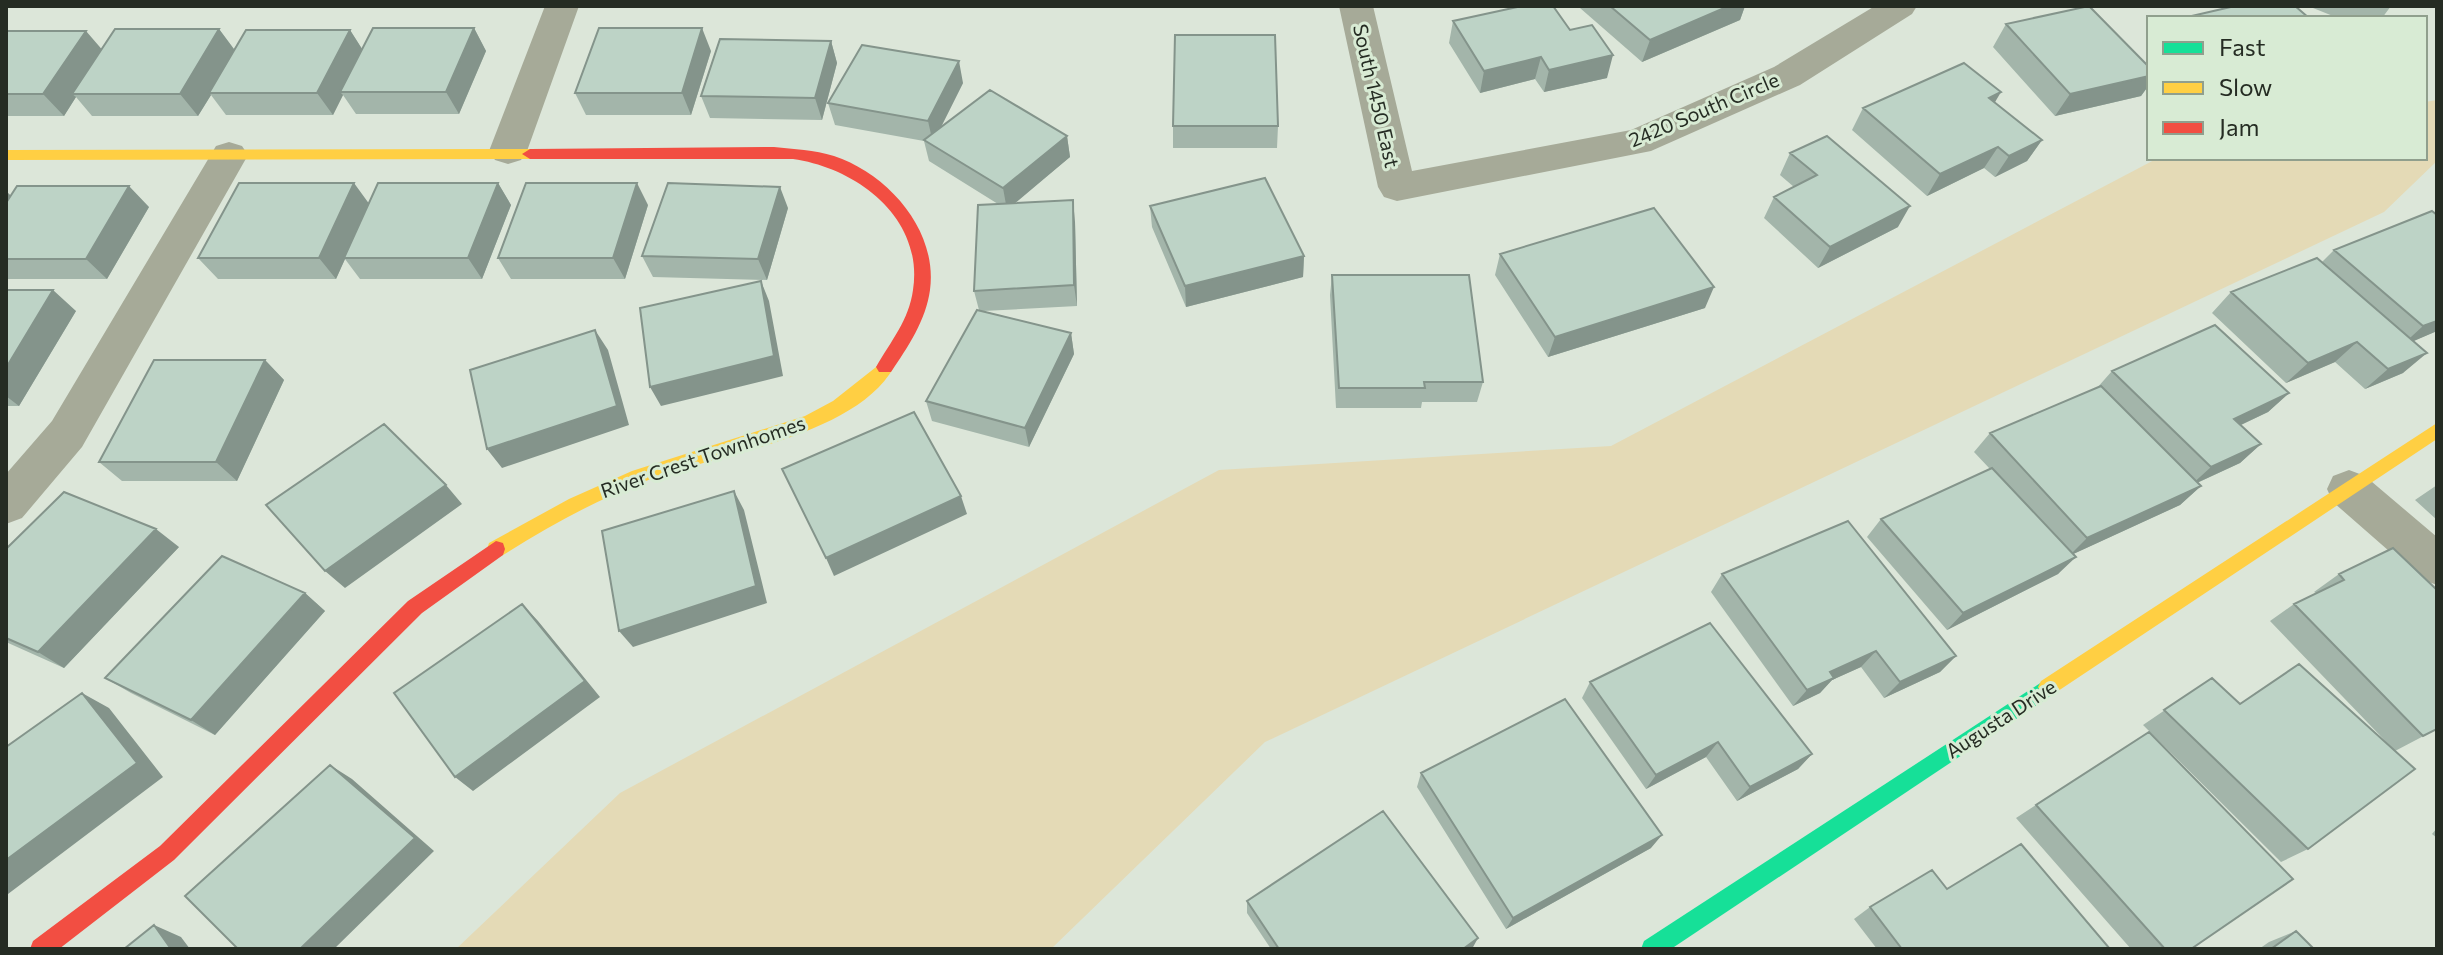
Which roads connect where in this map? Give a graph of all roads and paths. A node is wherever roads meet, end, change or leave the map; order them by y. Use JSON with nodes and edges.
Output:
{"nodes":[{"id":1,"x":562,"y":6,"type":"edge"},
{"id":2,"x":1356,"y":6,"type":"edge"},
{"id":3,"x":1900,"y":6,"type":"edge"},
{"id":4,"x":508,"y":151,"type":"junction"},
{"id":5,"x":6,"y":155,"type":"edge"},
{"id":6,"x":229,"y":155,"type":"junction"},
{"id":7,"x":1397,"y":187,"type":"joint"},
{"id":8,"x":2437,"y":430,"type":"edge"},
{"id":9,"x":2349,"y":489,"type":"junction"},
{"id":10,"x":6,"y":505,"type":"edge"},
{"id":11,"x":2437,"y":565,"type":"edge"},
{"id":12,"x":41,"y":949,"type":"edge"},
{"id":13,"x":1652,"y":949,"type":"edge"}],
"edges":[{"from":1,"to":4,"type":"street"},
{"from":2,"to":7,"type":"street","name":"South 1450 East"},
{"from":3,"to":7,"type":"street","name":"2420 South Circle"},
{"from":4,"to":6,"type":"street","name":"River Crest Townhomes"},
{"from":4,"to":12,"type":"street","name":"River Crest Townhomes"},
{"from":5,"to":6,"type":"street","name":"River Crest Townhomes"},
{"from":6,"to":10,"type":"street"},
{"from":8,"to":9,"type":"street","name":"Augusta Drive"},
{"from":9,"to":11,"type":"street"},
{"from":9,"to":13,"type":"street","name":"Augusta Drive"}]}
